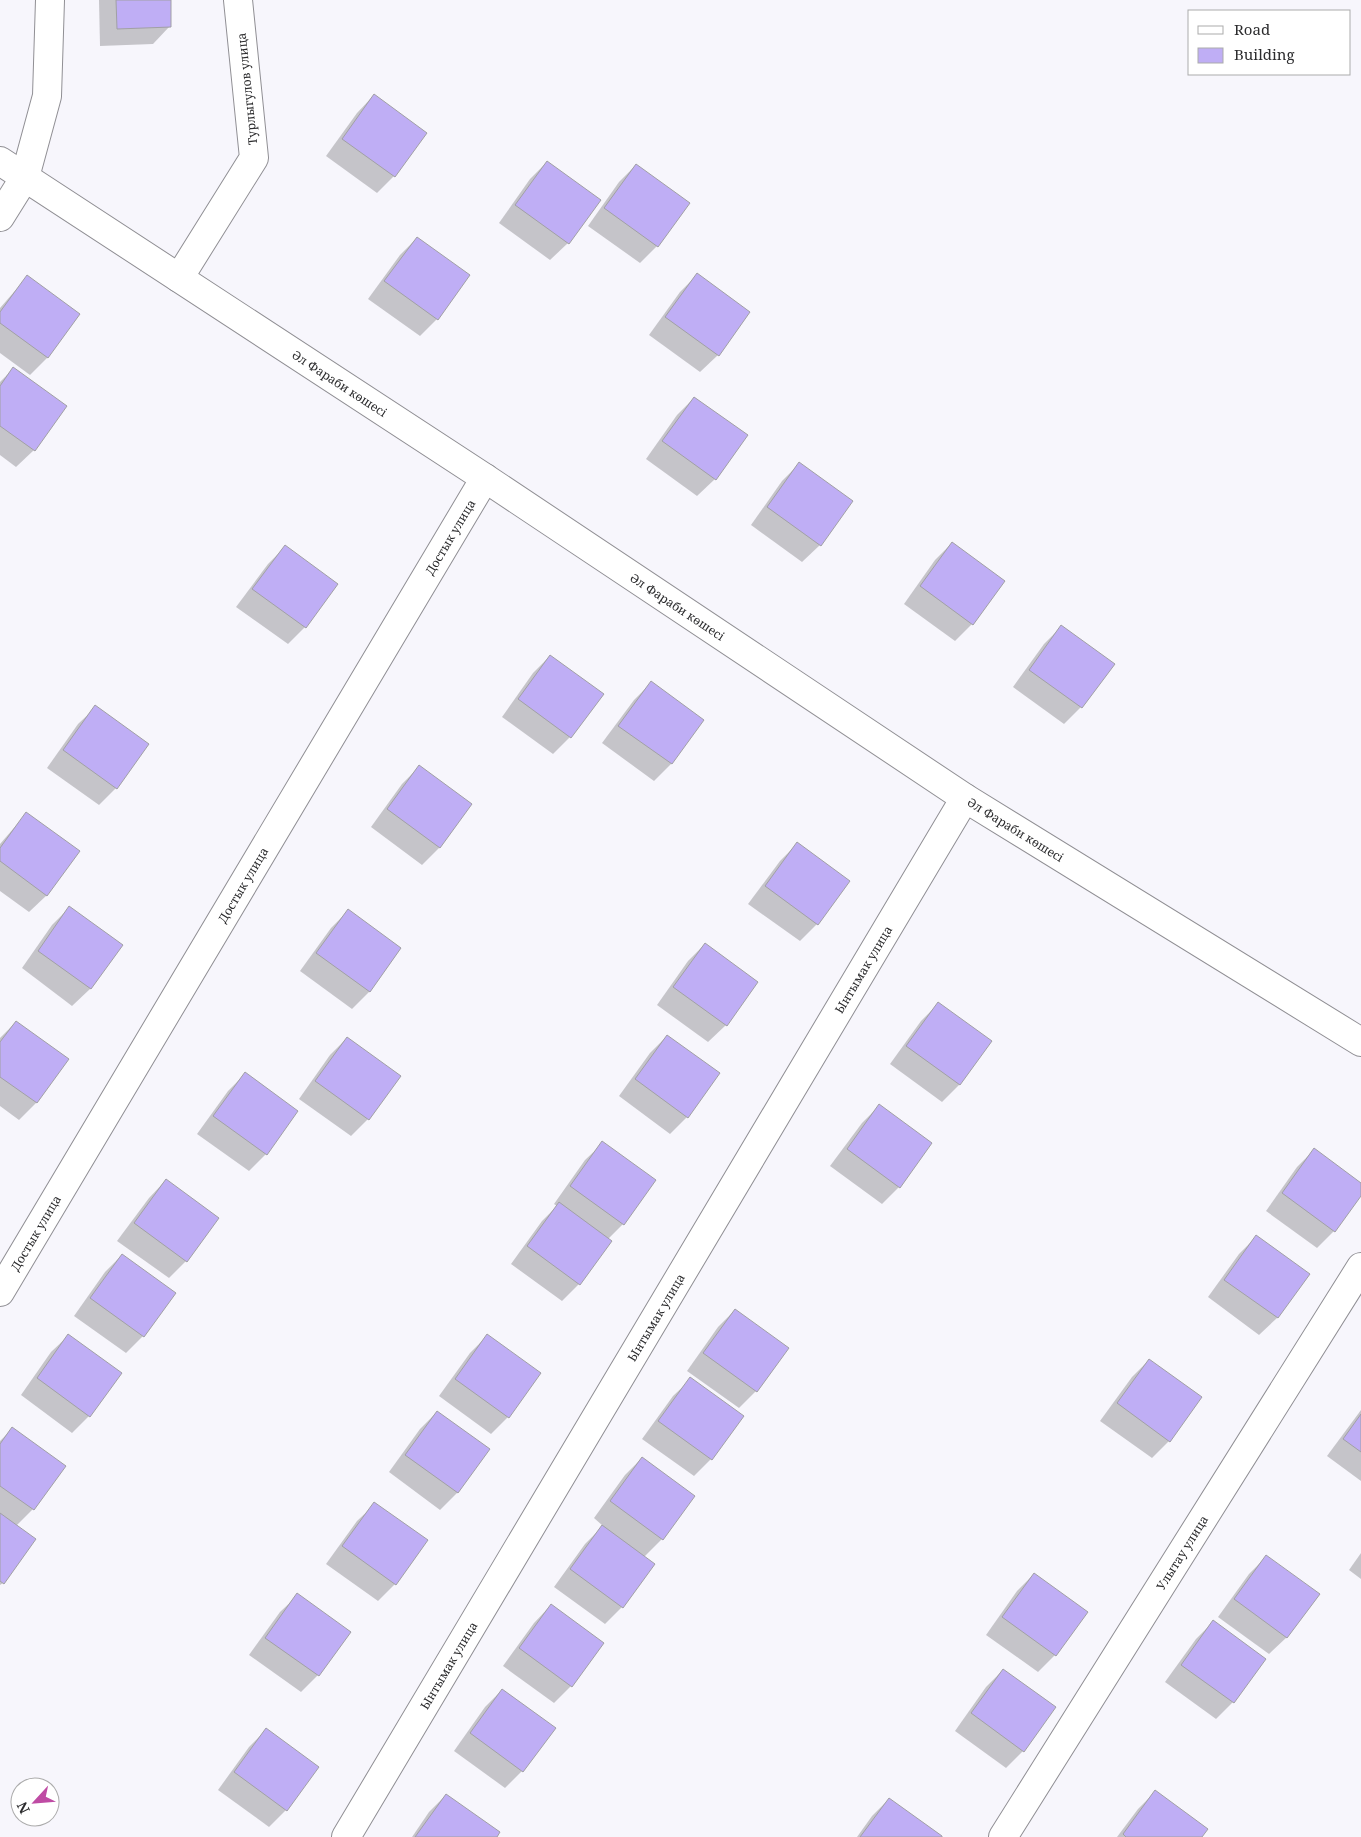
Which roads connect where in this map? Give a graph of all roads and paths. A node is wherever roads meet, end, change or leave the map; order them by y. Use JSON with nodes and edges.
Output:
{"nodes":[{"id":1,"x":50,"y":0,"type":"edge"},
{"id":2,"x":238,"y":0,"type":"edge"},
{"id":3,"x":0,"y":161,"type":"edge"},
{"id":4,"x":25,"y":177,"type":"junction"},
{"id":5,"x":0,"y":217,"type":"edge"},
{"id":6,"x":179,"y":278,"type":"junction"},
{"id":7,"x":485,"y":478,"type":"junction"},
{"id":8,"x":965,"y":798,"type":"junction"},
{"id":9,"x":1361,"y":1042,"type":"edge"},
{"id":10,"x":1361,"y":1267,"type":"edge"},
{"id":11,"x":0,"y":1292,"type":"edge"},
{"id":12,"x":346,"y":1837,"type":"edge"},
{"id":13,"x":1003,"y":1837,"type":"edge"}],
"edges":[{"from":1,"to":4,"type":"street"},
{"from":2,"to":6,"type":"street","name":"Турлыгулов улица"},
{"from":3,"to":4,"type":"street","name":"Әл Фараби көшесі"},
{"from":4,"to":5,"type":"street"},
{"from":4,"to":6,"type":"street","name":"Әл Фараби көшесі"},
{"from":6,"to":7,"type":"street","name":"Әл Фараби көшесі"},
{"from":7,"to":8,"type":"street","name":"Әл Фараби көшесі"},
{"from":7,"to":11,"type":"street","name":"Достык улица"},
{"from":8,"to":9,"type":"street","name":"Әл Фараби көшесі"},
{"from":8,"to":12,"type":"street","name":"Ынтымак улица"},
{"from":10,"to":13,"type":"street","name":"Улытау улица"}]}
